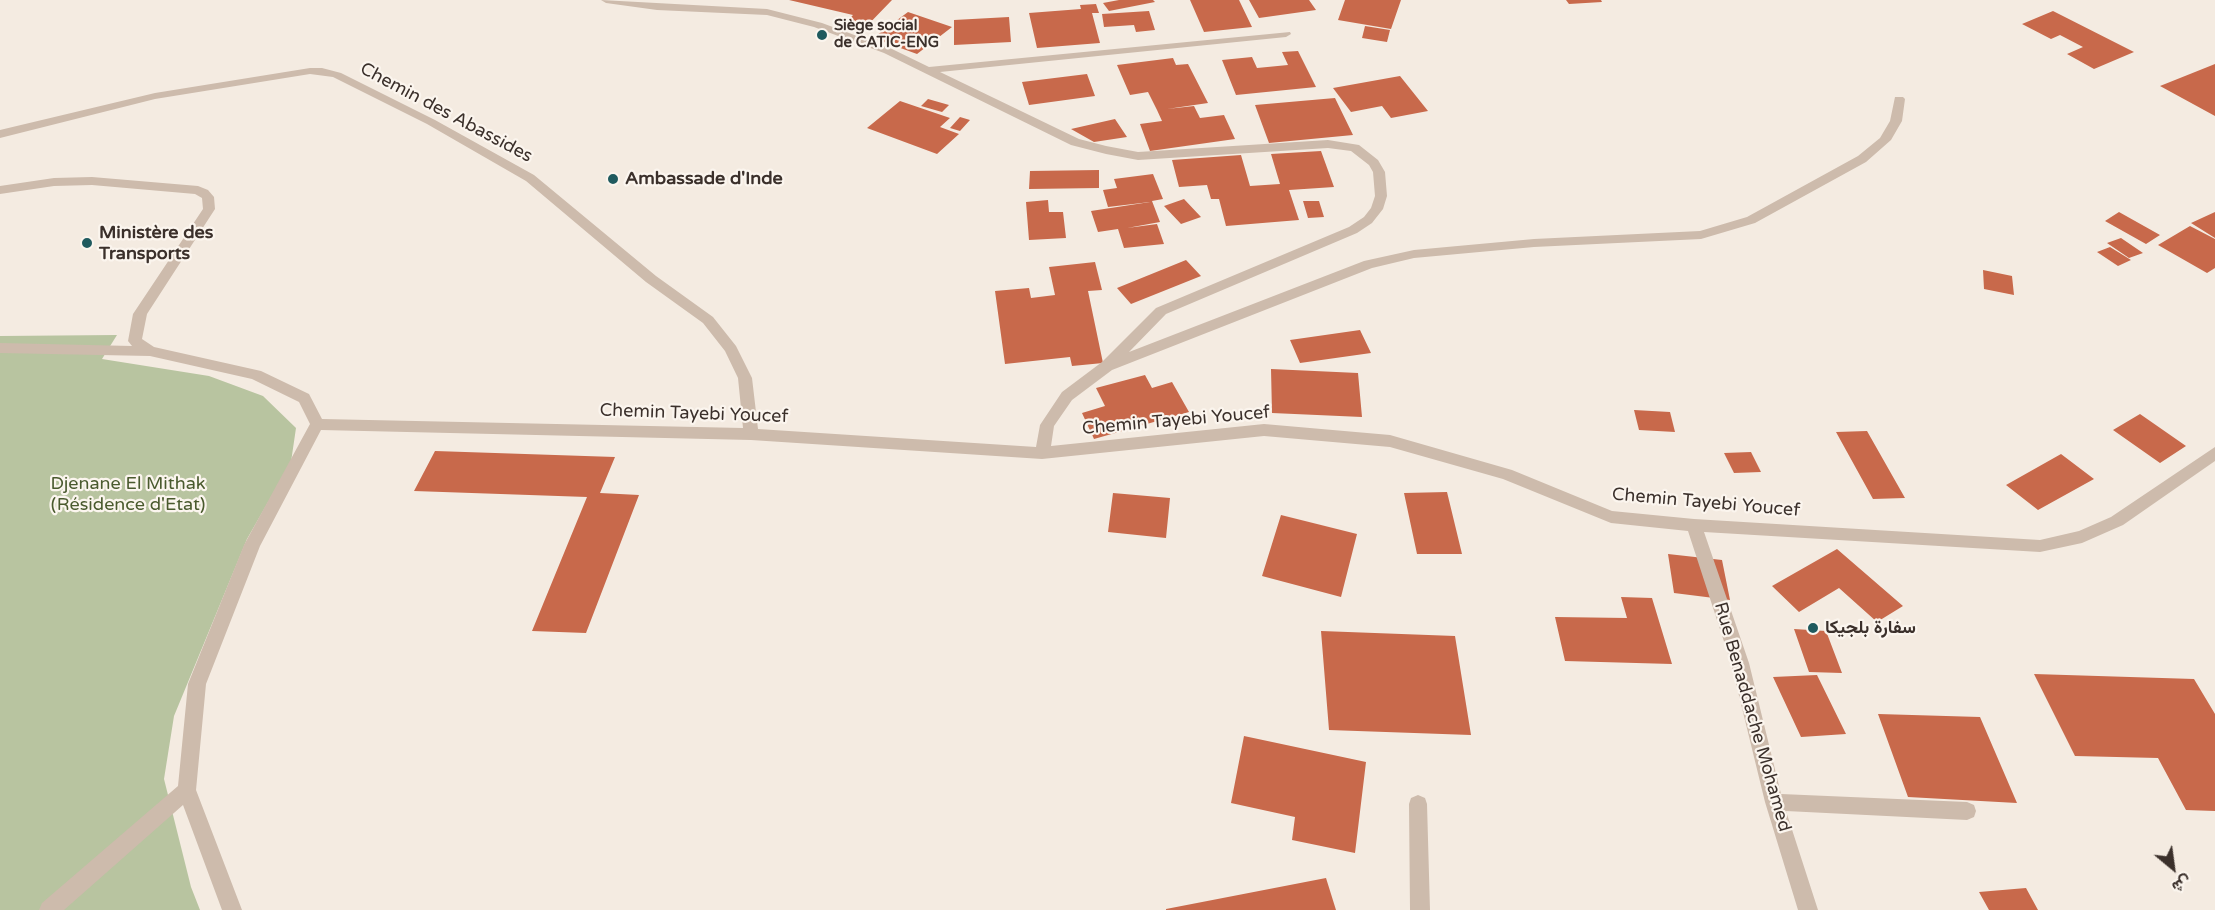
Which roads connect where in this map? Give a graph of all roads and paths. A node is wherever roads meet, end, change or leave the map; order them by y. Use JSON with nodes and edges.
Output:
{"nodes":[{"id":1,"x":606,"y":0,"type":"edge"},
{"id":2,"x":1286,"y":34,"type":"dead end"},
{"id":3,"x":928,"y":70,"type":"junction"},
{"id":4,"x":1899,"y":99,"type":"dead end"},
{"id":5,"x":0,"y":134,"type":"edge"},
{"id":6,"x":0,"y":190,"type":"edge"},
{"id":7,"x":0,"y":348,"type":"edge"},
{"id":8,"x":150,"y":351,"type":"junction"},
{"id":9,"x":1107,"y":366,"type":"junction"},
{"id":10,"x":317,"y":424,"type":"junction"},
{"id":11,"x":751,"y":434,"type":"junction"},
{"id":12,"x":1042,"y":453,"type":"junction"},
{"id":13,"x":2215,"y":453,"type":"edge"},
{"id":14,"x":1694,"y":525,"type":"junction"},
{"id":15,"x":188,"y":790,"type":"junction"},
{"id":16,"x":1774,"y":802,"type":"junction"},
{"id":17,"x":1418,"y":804,"type":"dead end"},
{"id":18,"x":1967,"y":811,"type":"dead end"},
{"id":19,"x":49,"y":910,"type":"edge"},
{"id":20,"x":232,"y":910,"type":"edge"},
{"id":21,"x":1420,"y":910,"type":"edge"},
{"id":22,"x":1808,"y":910,"type":"edge"}],
"edges":[{"from":1,"to":3,"type":"street"},
{"from":2,"to":3,"type":"street"},
{"from":3,"to":9,"type":"street"},
{"from":4,"to":9,"type":"street"},
{"from":5,"to":11,"type":"street","name":"Chemin des Abassides"},
{"from":6,"to":8,"type":"street"},
{"from":7,"to":8,"type":"street"},
{"from":8,"to":10,"type":"street"},
{"from":9,"to":12,"type":"street"},
{"from":10,"to":11,"type":"street","name":"Chemin Tayebi Youcef"},
{"from":10,"to":15,"type":"street"},
{"from":11,"to":12,"type":"street","name":"Chemin Tayebi Youcef"},
{"from":12,"to":14,"type":"street","name":"Chemin Tayebi Youcef"},
{"from":13,"to":14,"type":"street","name":"Chemin Tayebi Youcef"},
{"from":14,"to":16,"type":"street","name":"Rue Benaddache Mohamed"},
{"from":15,"to":19,"type":"street"},
{"from":15,"to":20,"type":"street"},
{"from":16,"to":18,"type":"street"},
{"from":16,"to":22,"type":"street","name":"Rue Benaddache Mohamed"},
{"from":17,"to":21,"type":"street"}]}
